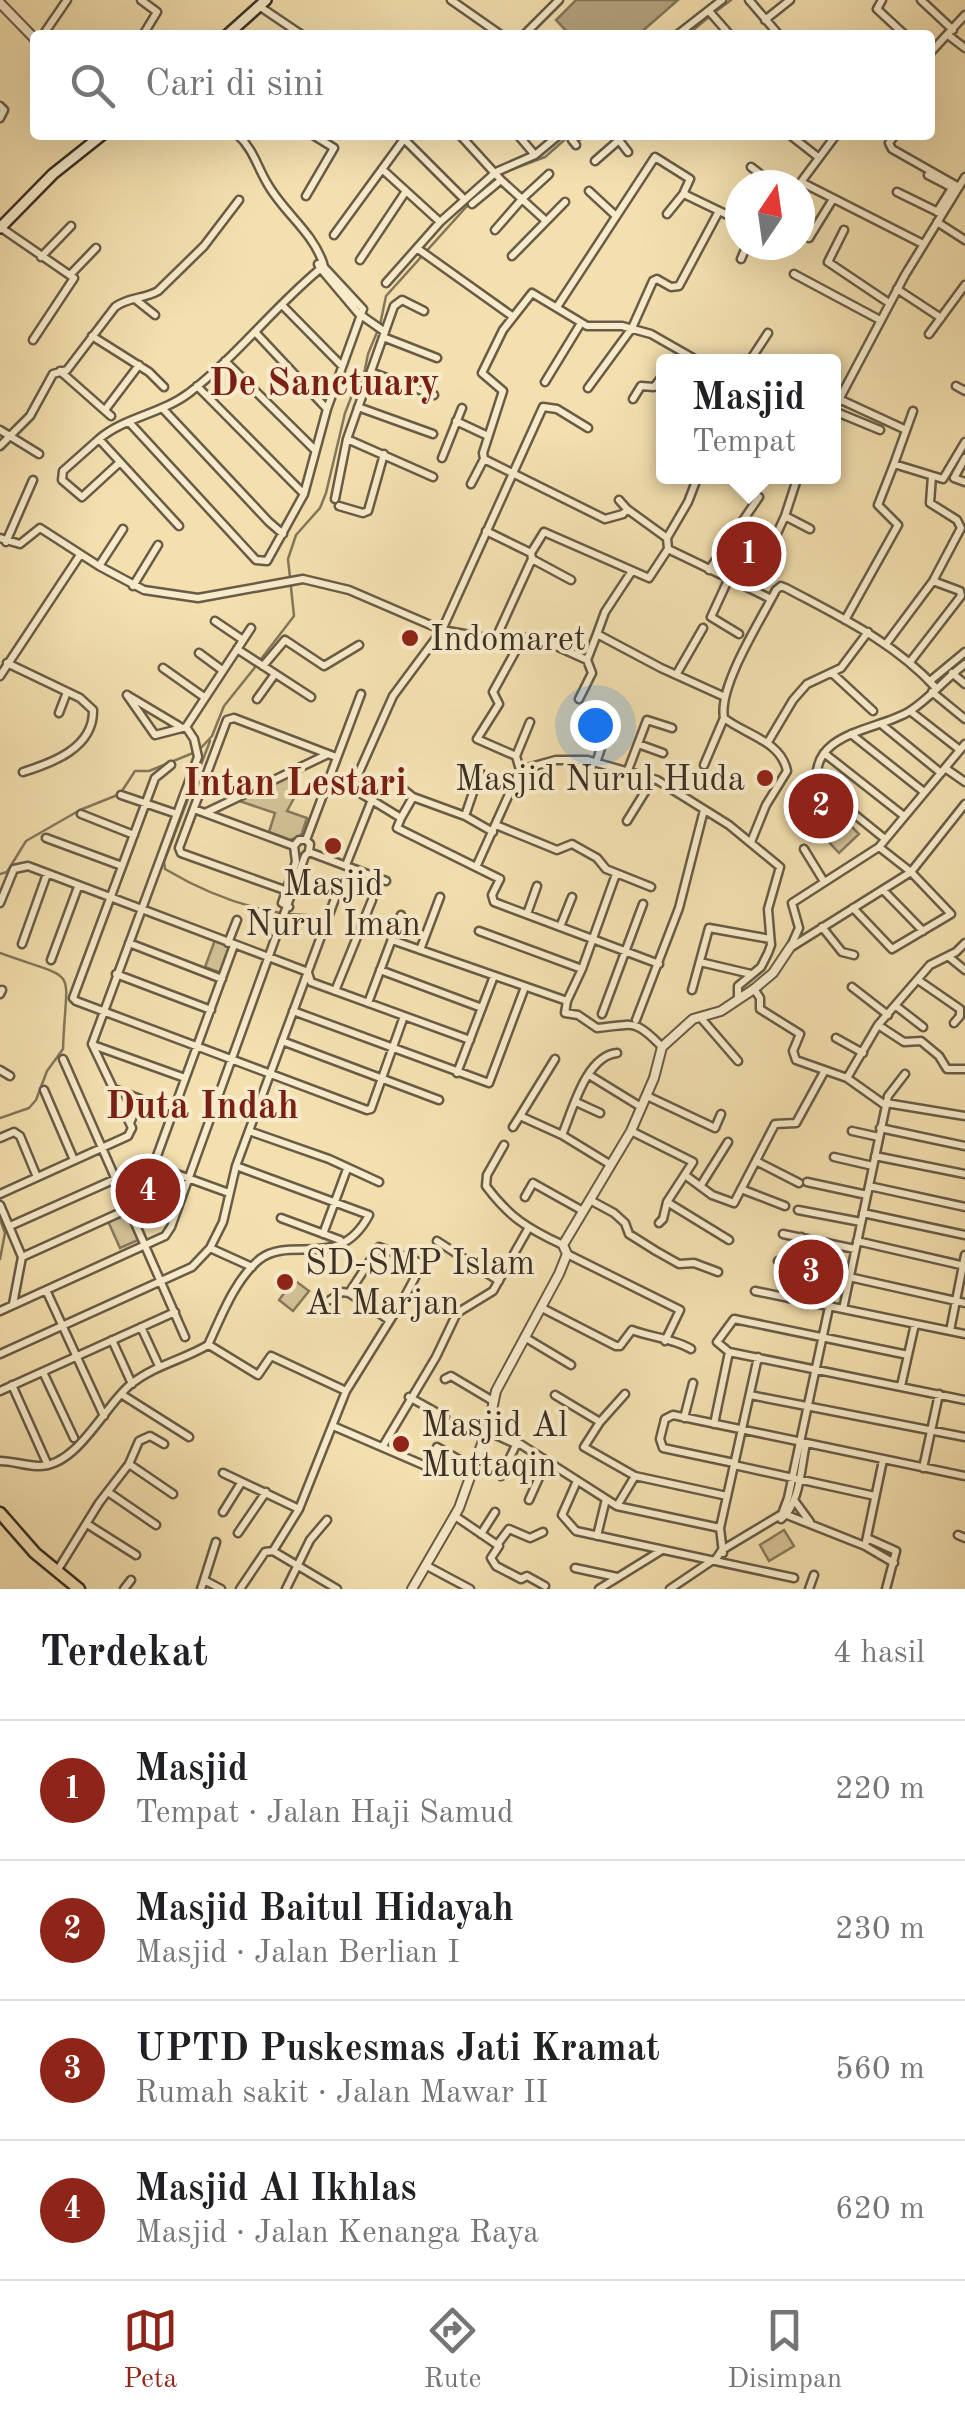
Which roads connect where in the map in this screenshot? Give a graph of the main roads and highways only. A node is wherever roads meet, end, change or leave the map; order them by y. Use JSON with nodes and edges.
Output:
{"nodes":[{"id":1,"x":262,"y":3,"type":"edge"},
{"id":2,"x":232,"y":30,"type":"edge"},
{"id":3,"x":96,"y":140,"type":"edge"},
{"id":4,"x":0,"y":228,"type":"edge"},
{"id":5,"x":0,"y":1514,"type":"edge"},
{"id":6,"x":79,"y":1589,"type":"edge"}],
"edges":[{"from":1,"to":2,"type":"main road"},
{"from":3,"to":4,"type":"main road"},
{"from":5,"to":6,"type":"main road"}]}
